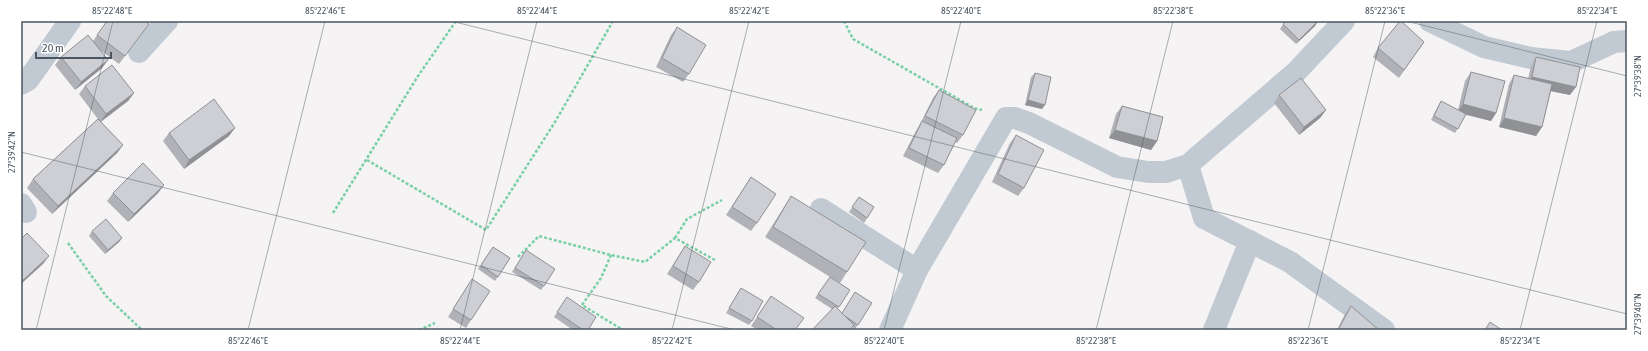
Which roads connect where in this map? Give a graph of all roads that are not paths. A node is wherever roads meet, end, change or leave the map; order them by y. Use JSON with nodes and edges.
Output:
{"nodes":[{"id":1,"x":70,"y":21,"type":"edge"},
{"id":2,"x":167,"y":21,"type":"edge"},
{"id":3,"x":1344,"y":21,"type":"edge"},
{"id":4,"x":1430,"y":21,"type":"edge"},
{"id":5,"x":1627,"y":41,"type":"edge"},
{"id":6,"x":139,"y":52,"type":"dead end"},
{"id":7,"x":21,"y":84,"type":"edge"},
{"id":8,"x":1188,"y":164,"type":"junction"},
{"id":9,"x":821,"y":209,"type":"dead end"},
{"id":10,"x":1250,"y":241,"type":"junction"},
{"id":11,"x":917,"y":270,"type":"junction"},
{"id":12,"x":890,"y":330,"type":"edge"},
{"id":13,"x":1214,"y":330,"type":"edge"},
{"id":14,"x":1384,"y":330,"type":"edge"}],
"edges":[{"from":1,"to":7,"type":"street"},
{"from":2,"to":6,"type":"street"},
{"from":3,"to":8,"type":"street"},
{"from":4,"to":5,"type":"street"},
{"from":8,"to":10,"type":"street"},
{"from":8,"to":11,"type":"street"},
{"from":9,"to":11,"type":"street"},
{"from":10,"to":13,"type":"street"},
{"from":10,"to":14,"type":"street"},
{"from":11,"to":12,"type":"street"}]}
